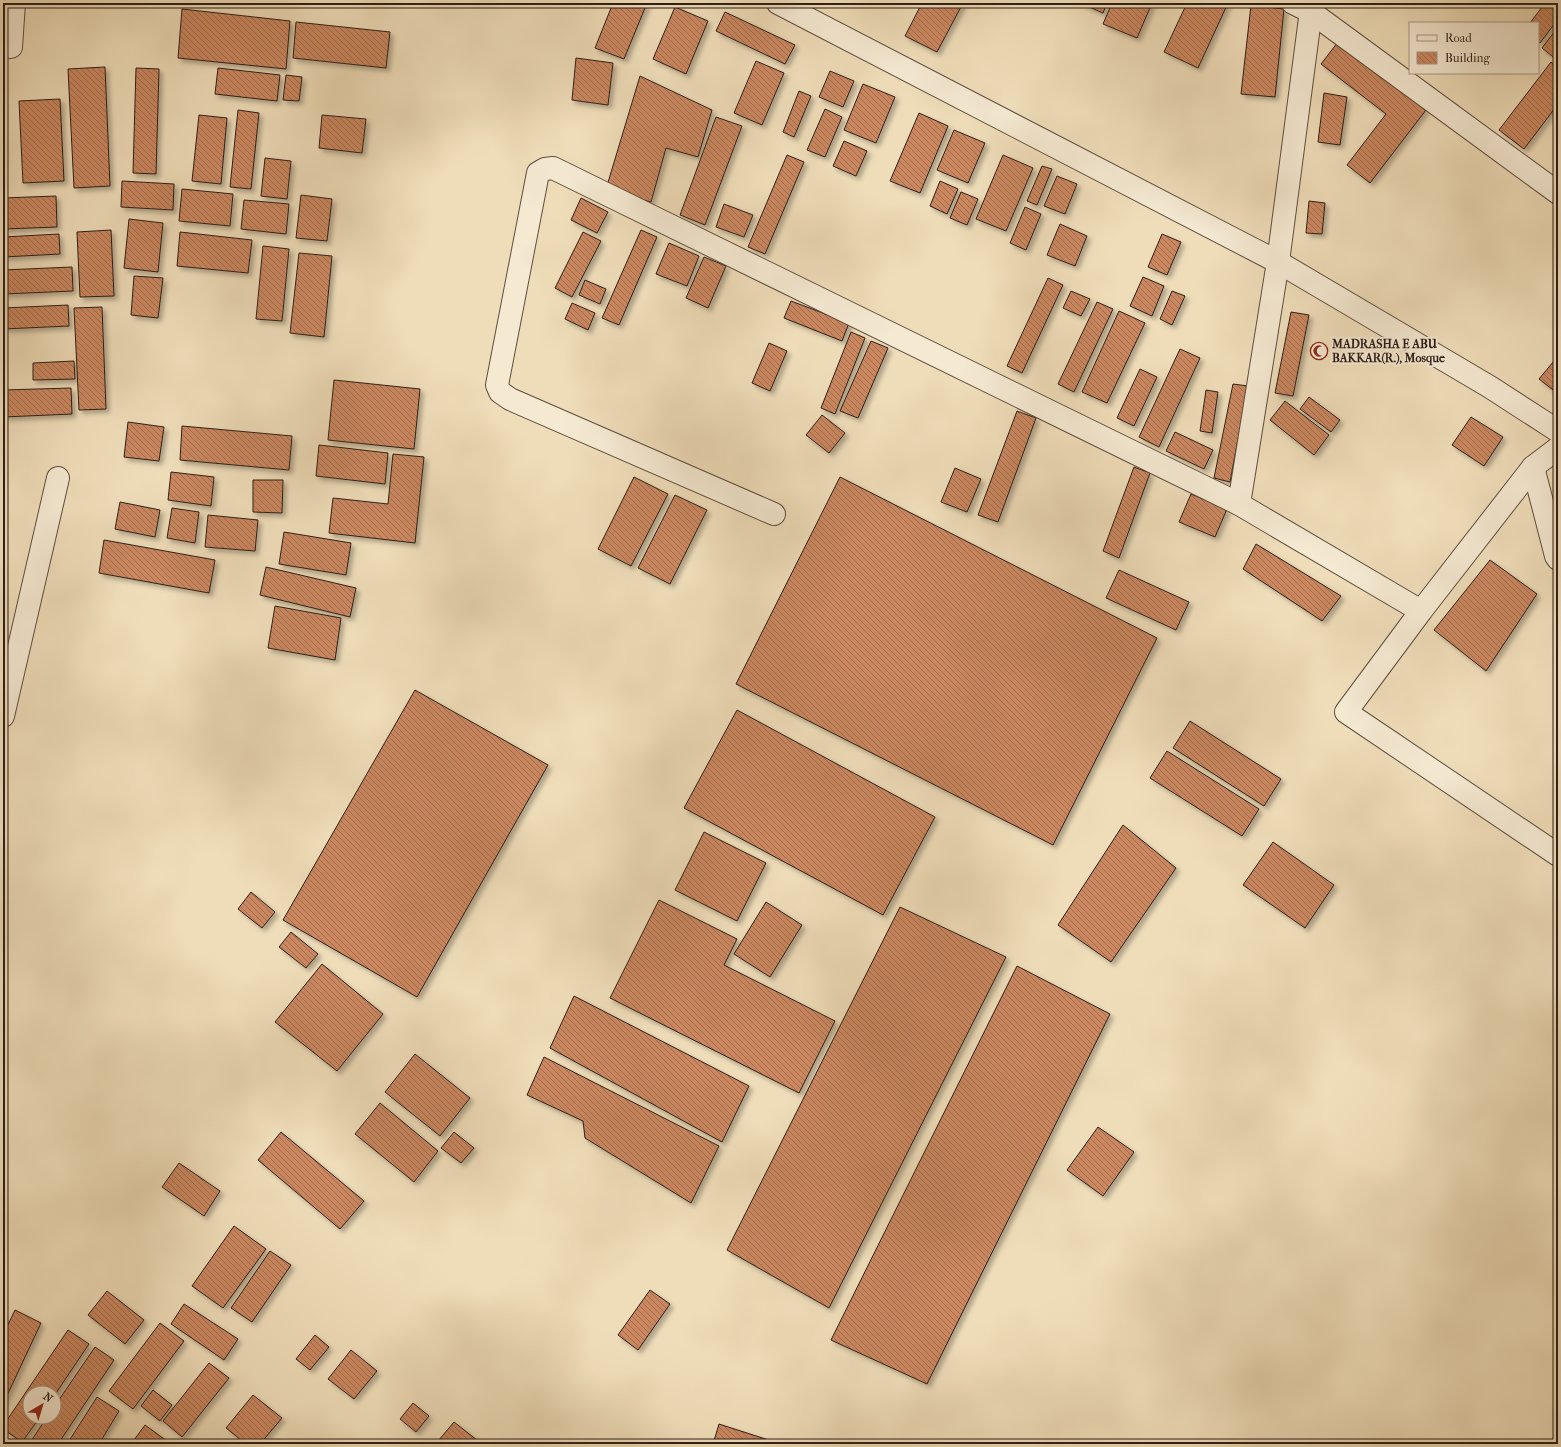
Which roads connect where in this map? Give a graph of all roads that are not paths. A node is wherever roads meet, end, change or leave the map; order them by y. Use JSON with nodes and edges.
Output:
{"nodes":[{"id":1,"x":14,"y":3,"type":"edge"},
{"id":2,"x":778,"y":3,"type":"edge"},
{"id":3,"x":1305,"y":6,"type":"edge"},
{"id":4,"x":11,"y":47,"type":"dead end"},
{"id":5,"x":1558,"y":194,"type":"edge"},
{"id":6,"x":1278,"y":262,"type":"junction"},
{"id":7,"x":1558,"y":431,"type":"edge"},
{"id":8,"x":1558,"y":448,"type":"edge"},
{"id":9,"x":1532,"y":467,"type":"junction"},
{"id":10,"x":58,"y":478,"type":"dead end"},
{"id":11,"x":1238,"y":504,"type":"junction"},
{"id":12,"x":774,"y":514,"type":"dead end"},
{"id":13,"x":1558,"y":559,"type":"edge"},
{"id":14,"x":1421,"y":611,"type":"junction"},
{"id":15,"x":3,"y":716,"type":"edge"},
{"id":16,"x":1558,"y":855,"type":"edge"}],
"edges":[{"from":1,"to":4,"type":"street"},
{"from":2,"to":6,"type":"street"},
{"from":3,"to":5,"type":"street"},
{"from":3,"to":6,"type":"street"},
{"from":6,"to":7,"type":"street"},
{"from":6,"to":11,"type":"street"},
{"from":8,"to":9,"type":"street"},
{"from":9,"to":13,"type":"street"},
{"from":9,"to":14,"type":"street"},
{"from":10,"to":15,"type":"street"},
{"from":11,"to":12,"type":"street"},
{"from":11,"to":14,"type":"street"},
{"from":14,"to":16,"type":"street"}]}
